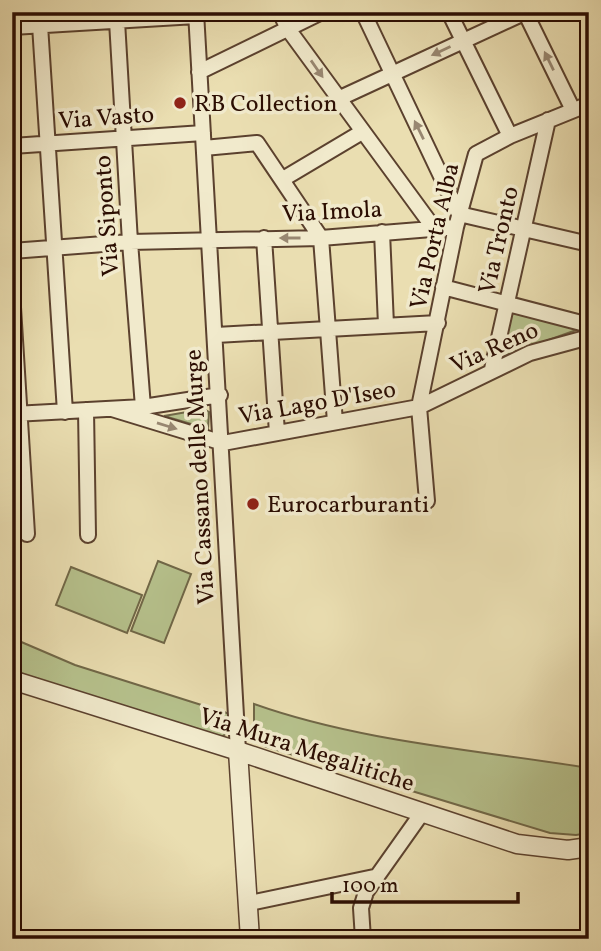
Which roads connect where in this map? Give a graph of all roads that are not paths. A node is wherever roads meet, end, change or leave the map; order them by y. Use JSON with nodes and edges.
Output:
{"nodes":[{"id":1,"x":281,"y":12,"type":"edge"},
{"id":2,"x":322,"y":12,"type":"edge"},
{"id":3,"x":363,"y":12,"type":"edge"},
{"id":4,"x":449,"y":12,"type":"edge"},
{"id":5,"x":526,"y":12,"type":"edge"},
{"id":6,"x":196,"y":14,"type":"edge"},
{"id":7,"x":117,"y":21,"type":"junction"},
{"id":8,"x":40,"y":25,"type":"junction"},
{"id":9,"x":12,"y":27,"type":"edge"},
{"id":10,"x":288,"y":29,"type":"junction"},
{"id":11,"x":464,"y":41,"type":"junction"},
{"id":12,"x":199,"y":72,"type":"junction"},
{"id":13,"x":392,"y":74,"type":"junction"},
{"id":14,"x":338,"y":99,"type":"junction"},
{"id":15,"x":589,"y":104,"type":"edge"},
{"id":16,"x":573,"y":110,"type":"junction"},
{"id":17,"x":548,"y":120,"type":"junction"},
{"id":18,"x":362,"y":132,"type":"junction"},
{"id":19,"x":510,"y":136,"type":"junction"},
{"id":20,"x":123,"y":139,"type":"junction"},
{"id":21,"x":203,"y":140,"type":"junction"},
{"id":22,"x":49,"y":143,"type":"junction"},
{"id":23,"x":12,"y":146,"type":"edge"},
{"id":24,"x":283,"y":179,"type":"junction"},
{"id":25,"x":458,"y":220,"type":"junction"},
{"id":26,"x":433,"y":227,"type":"junction"},
{"id":27,"x":525,"y":229,"type":"junction"},
{"id":28,"x":382,"y":232,"type":"junction"},
{"id":29,"x":264,"y":238,"type":"junction"},
{"id":30,"x":321,"y":238,"type":"junction"},
{"id":31,"x":210,"y":240,"type":"junction"},
{"id":32,"x":130,"y":242,"type":"junction"},
{"id":33,"x":589,"y":244,"type":"edge"},
{"id":34,"x":55,"y":248,"type":"junction"},
{"id":35,"x":12,"y":251,"type":"edge"},
{"id":36,"x":443,"y":287,"type":"junction"},
{"id":37,"x":12,"y":291,"type":"edge"},
{"id":38,"x":507,"y":305,"type":"junction"},
{"id":39,"x":438,"y":323,"type":"junction"},
{"id":40,"x":386,"y":325,"type":"junction"},
{"id":41,"x":589,"y":325,"type":"edge"},
{"id":42,"x":328,"y":329,"type":"junction"},
{"id":43,"x":271,"y":332,"type":"junction"},
{"id":44,"x":216,"y":335,"type":"junction"},
{"id":45,"x":589,"y":337,"type":"edge"},
{"id":46,"x":492,"y":369,"type":"junction"},
{"id":47,"x":15,"y":374,"type":"edge"},
{"id":48,"x":220,"y":395,"type":"junction"},
{"id":49,"x":143,"y":407,"type":"junction"},
{"id":50,"x":419,"y":407,"type":"junction"},
{"id":51,"x":112,"y":409,"type":"junction"},
{"id":52,"x":86,"y":411,"type":"junction"},
{"id":53,"x":65,"y":412,"type":"junction"},
{"id":54,"x":17,"y":414,"type":"edge"},
{"id":55,"x":335,"y":422,"type":"junction"},
{"id":56,"x":277,"y":433,"type":"junction"},
{"id":57,"x":223,"y":443,"type":"junction"},
{"id":58,"x":18,"y":453,"type":"edge"},
{"id":59,"x":427,"y":501,"type":"dead end"},
{"id":60,"x":27,"y":534,"type":"dead end"},
{"id":61,"x":88,"y":534,"type":"dead end"},
{"id":62,"x":12,"y":680,"type":"edge"},
{"id":63,"x":238,"y":751,"type":"junction"},
{"id":64,"x":422,"y":813,"type":"junction"},
{"id":65,"x":589,"y":848,"type":"edge"},
{"id":66,"x":374,"y":877,"type":"junction"},
{"id":67,"x":250,"y":903,"type":"junction"},
{"id":68,"x":250,"y":939,"type":"edge"},
{"id":69,"x":363,"y":939,"type":"edge"}],
"edges":[{"from":1,"to":10,"type":"street"},
{"from":2,"to":10,"type":"street"},
{"from":3,"to":13,"type":"street"},
{"from":4,"to":11,"type":"street"},
{"from":5,"to":11,"type":"street"},
{"from":16,"to":5,"type":"street","one_way":true},
{"from":6,"to":7,"type":"street"},
{"from":6,"to":12,"type":"street","name":"Via Cassano delle Murge"},
{"from":7,"to":8,"type":"street"},
{"from":7,"to":20,"type":"street","name":"Via Siponto"},
{"from":8,"to":9,"type":"street"},
{"from":8,"to":22,"type":"street"},
{"from":10,"to":12,"type":"street"},
{"from":10,"to":14,"type":"street","one_way":true},
{"from":11,"to":13,"type":"street","one_way":true},
{"from":11,"to":19,"type":"street"},
{"from":12,"to":21,"type":"street","name":"Via Cassano delle Murge"},
{"from":13,"to":14,"type":"street"},
{"from":25,"to":13,"type":"street","one_way":true},
{"from":14,"to":18,"type":"street"},
{"from":15,"to":16,"type":"street","name":"Via Porta Alba"},
{"from":16,"to":17,"type":"street","name":"Via Porta Alba"},
{"from":17,"to":19,"type":"street","name":"Via Porta Alba"},
{"from":17,"to":27,"type":"street","name":"Via Tronto"},
{"from":18,"to":24,"type":"street"},
{"from":18,"to":26,"type":"street"},
{"from":19,"to":25,"type":"street","name":"Via Porta Alba"},
{"from":20,"to":21,"type":"street","name":"Via Vasto"},
{"from":20,"to":22,"type":"street","name":"Via Vasto"},
{"from":20,"to":32,"type":"street","name":"Via Siponto"},
{"from":21,"to":24,"type":"street","name":"Via Vasto"},
{"from":21,"to":31,"type":"street","name":"Via Cassano delle Murge"},
{"from":22,"to":23,"type":"street","name":"Via Vasto"},
{"from":22,"to":34,"type":"street"},
{"from":24,"to":30,"type":"street"},
{"from":25,"to":26,"type":"street","name":"Via Imola"},
{"from":25,"to":27,"type":"street","name":"Via Imola"},
{"from":25,"to":36,"type":"street","name":"Via Porta Alba"},
{"from":26,"to":28,"type":"street","name":"Via Imola"},
{"from":27,"to":33,"type":"street","name":"Via Imola"},
{"from":27,"to":38,"type":"street","name":"Via Tronto"},
{"from":28,"to":30,"type":"street","name":"Via Imola"},
{"from":28,"to":40,"type":"street"},
{"from":30,"to":29,"type":"street","name":"Via Imola","one_way":true},
{"from":29,"to":31,"type":"street","name":"Via Imola"},
{"from":29,"to":43,"type":"street"},
{"from":30,"to":42,"type":"street"},
{"from":31,"to":32,"type":"street","name":"Via Imola"},
{"from":31,"to":44,"type":"street","name":"Via Cassano delle Murge"},
{"from":32,"to":34,"type":"street","name":"Via Imola"},
{"from":32,"to":49,"type":"street","name":"Via Siponto"},
{"from":34,"to":35,"type":"street","name":"Via Imola"},
{"from":34,"to":53,"type":"street"},
{"from":36,"to":38,"type":"street"},
{"from":36,"to":39,"type":"street","name":"Via Porta Alba"},
{"from":37,"to":47,"type":"street"},
{"from":38,"to":41,"type":"street"},
{"from":38,"to":46,"type":"street","name":"Via Tronto"},
{"from":39,"to":40,"type":"street"},
{"from":39,"to":50,"type":"street","name":"Via Porta Alba"},
{"from":40,"to":42,"type":"street"},
{"from":42,"to":43,"type":"street"},
{"from":42,"to":55,"type":"street"},
{"from":43,"to":44,"type":"street"},
{"from":43,"to":56,"type":"street"},
{"from":44,"to":48,"type":"street","name":"Via Cassano delle Murge"},
{"from":45,"to":46,"type":"street","name":"Via Reno"},
{"from":46,"to":50,"type":"street","name":"Via Reno"},
{"from":47,"to":54,"type":"street"},
{"from":48,"to":49,"type":"street"},
{"from":48,"to":57,"type":"street","name":"Via Cassano delle Murge"},
{"from":49,"to":51,"type":"street"},
{"from":50,"to":55,"type":"street","name":"Via Lago D'Iseo"},
{"from":50,"to":59,"type":"street","name":"Via Porta Alba"},
{"from":51,"to":52,"type":"street"},
{"from":51,"to":57,"type":"street","one_way":true},
{"from":52,"to":53,"type":"street"},
{"from":52,"to":61,"type":"street"},
{"from":53,"to":54,"type":"street"},
{"from":54,"to":58,"type":"street"},
{"from":55,"to":56,"type":"street","name":"Via Lago D'Iseo"},
{"from":56,"to":57,"type":"street","name":"Via Lago D'Iseo"},
{"from":57,"to":63,"type":"street","name":"Via Cassano delle Murge"},
{"from":58,"to":60,"type":"street"},
{"from":62,"to":63,"type":"street","name":"Via Mura Megalitiche"},
{"from":63,"to":64,"type":"street","name":"Via Mura Megalitiche"},
{"from":63,"to":67,"type":"street","name":"Via Cassano delle Murge"},
{"from":64,"to":65,"type":"street","name":"Via Mura Megalitiche"},
{"from":64,"to":66,"type":"street"},
{"from":66,"to":67,"type":"street"},
{"from":66,"to":69,"type":"street"},
{"from":67,"to":68,"type":"street","name":"Via Cassano delle Murge"}]}
